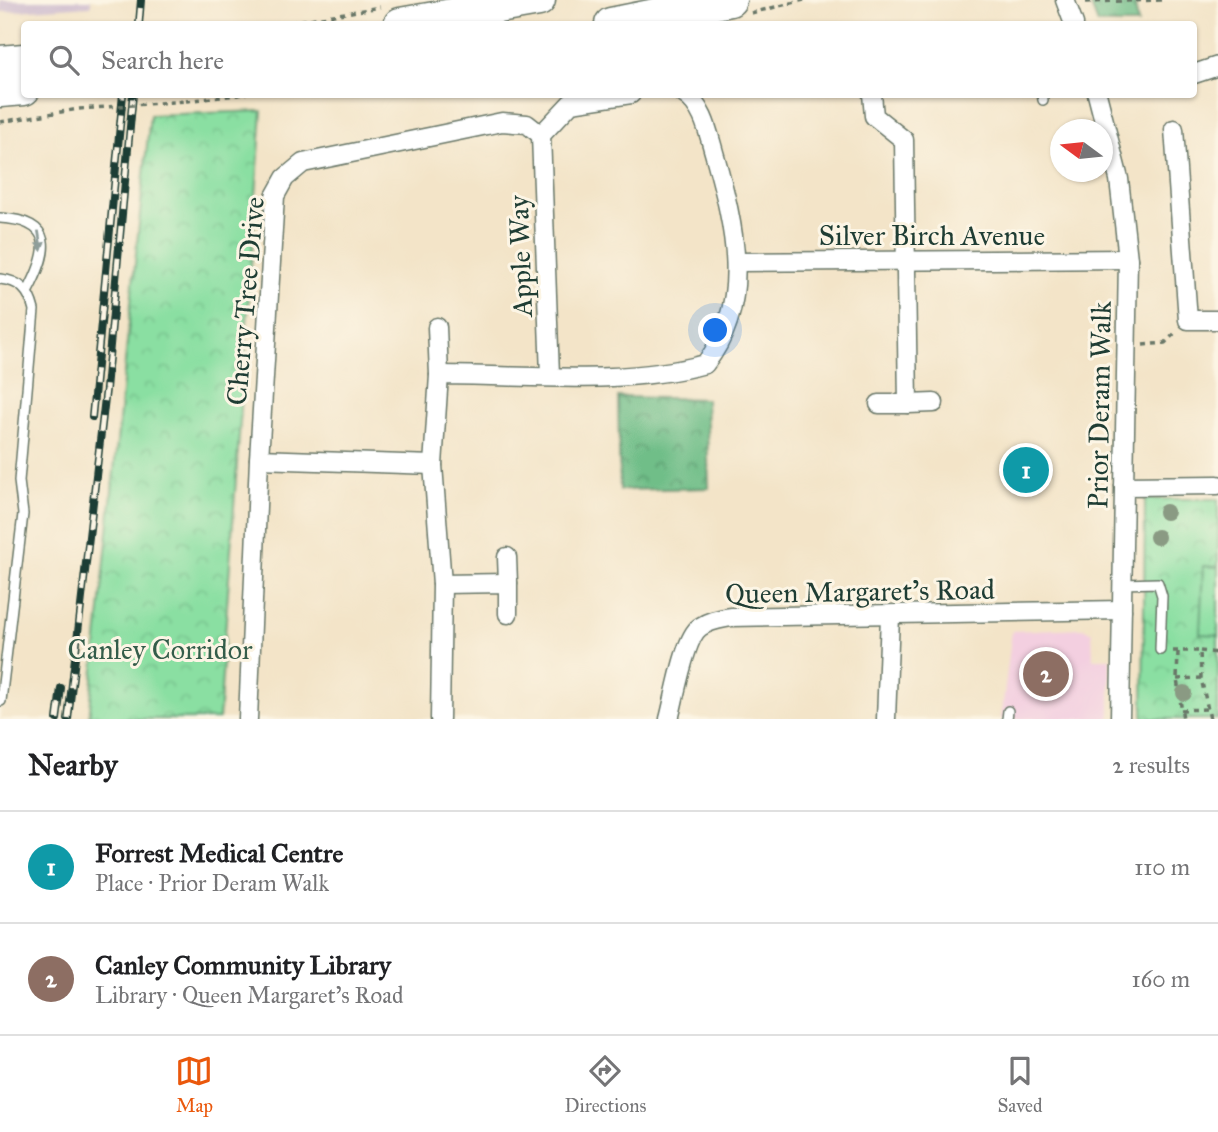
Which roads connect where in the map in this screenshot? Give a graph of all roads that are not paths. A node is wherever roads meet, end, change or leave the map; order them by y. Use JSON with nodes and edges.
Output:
{"nodes":[{"id":1,"x":539,"y":0,"type":"edge"},
{"id":2,"x":730,"y":0,"type":"edge"},
{"id":3,"x":1065,"y":1,"type":"edge"},
{"id":4,"x":392,"y":16,"type":"edge"},
{"id":5,"x":626,"y":21,"type":"edge"},
{"id":6,"x":1073,"y":21,"type":"edge"},
{"id":7,"x":21,"y":60,"type":"edge"},
{"id":8,"x":0,"y":62,"type":"edge"},
{"id":9,"x":1218,"y":66,"type":"edge"},
{"id":10,"x":1197,"y":73,"type":"edge"},
{"id":11,"x":21,"y":89,"type":"edge"},
{"id":12,"x":0,"y":92,"type":"edge"},
{"id":13,"x":604,"y":98,"type":"edge"},
{"id":14,"x":688,"y":98,"type":"edge"},
{"id":15,"x":872,"y":98,"type":"edge"},
{"id":16,"x":1098,"y":98,"type":"edge"},
{"id":17,"x":541,"y":135,"type":"junction"},
{"id":18,"x":1178,"y":138,"type":"dead end"},
{"id":19,"x":0,"y":218,"type":"edge"},
{"id":20,"x":1128,"y":259,"type":"junction"},
{"id":21,"x":737,"y":262,"type":"junction"},
{"id":22,"x":906,"y":262,"type":"junction"},
{"id":23,"x":0,"y":279,"type":"edge"},
{"id":24,"x":27,"y":291,"type":"junction"},
{"id":25,"x":1218,"y":320,"type":"edge"},
{"id":26,"x":437,"y":327,"type":"dead end"},
{"id":27,"x":439,"y":375,"type":"junction"},
{"id":28,"x":550,"y":375,"type":"junction"},
{"id":29,"x":934,"y":403,"type":"dead end"},
{"id":30,"x":879,"y":404,"type":"dead end"},
{"id":31,"x":908,"y":404,"type":"junction"},
{"id":32,"x":259,"y":459,"type":"junction"},
{"id":33,"x":433,"y":466,"type":"junction"},
{"id":34,"x":1218,"y":485,"type":"edge"},
{"id":35,"x":1124,"y":486,"type":"junction"},
{"id":36,"x":507,"y":556,"type":"dead end"},
{"id":37,"x":508,"y":583,"type":"junction"},
{"id":38,"x":442,"y":584,"type":"junction"},
{"id":39,"x":1122,"y":584,"type":"junction"},
{"id":40,"x":1122,"y":610,"type":"junction"},
{"id":41,"x":508,"y":614,"type":"dead end"},
{"id":42,"x":890,"y":616,"type":"junction"},
{"id":43,"x":1160,"y":650,"type":"road end"},
{"id":44,"x":1,"y":701,"type":"edge"},
{"id":45,"x":248,"y":719,"type":"edge"},
{"id":46,"x":440,"y":719,"type":"edge"},
{"id":47,"x":669,"y":719,"type":"edge"},
{"id":48,"x":886,"y":719,"type":"edge"},
{"id":49,"x":1120,"y":719,"type":"edge"}],
"edges":[{"from":1,"to":4,"type":"highway"},
{"from":2,"to":5,"type":"highway"},
{"from":3,"to":6,"type":"street"},
{"from":7,"to":8,"type":"highway"},
{"from":9,"to":10,"type":"street"},
{"from":11,"to":12,"type":"highway"},
{"from":13,"to":17,"type":"street"},
{"from":14,"to":21,"type":"street"},
{"from":15,"to":22,"type":"street"},
{"from":16,"to":20,"type":"street","name":"Prior Deram Walk"},
{"from":17,"to":28,"type":"street","name":"Apple Way"},
{"from":17,"to":32,"type":"street","name":"Cherry Tree Drive"},
{"from":18,"to":25,"type":"street"},
{"from":19,"to":24,"type":"lane","one_way":true},
{"from":20,"to":22,"type":"street","name":"Silver Birch Avenue"},
{"from":20,"to":35,"type":"street","name":"Prior Deram Walk"},
{"from":21,"to":22,"type":"street","name":"Silver Birch Avenue"},
{"from":21,"to":28,"type":"street"},
{"from":22,"to":31,"type":"street"},
{"from":23,"to":24,"type":"lane"},
{"from":24,"to":44,"type":"lane"},
{"from":26,"to":27,"type":"street"},
{"from":27,"to":28,"type":"street"},
{"from":27,"to":33,"type":"street"},
{"from":29,"to":31,"type":"street"},
{"from":30,"to":31,"type":"street"},
{"from":32,"to":33,"type":"street"},
{"from":32,"to":45,"type":"street","name":"Cherry Tree Drive"},
{"from":33,"to":38,"type":"street"},
{"from":34,"to":35,"type":"street"},
{"from":35,"to":39,"type":"street","name":"Prior Deram Walk"},
{"from":36,"to":37,"type":"street"},
{"from":37,"to":38,"type":"street"},
{"from":37,"to":41,"type":"street"},
{"from":38,"to":46,"type":"street"},
{"from":39,"to":40,"type":"street","name":"Prior Deram Walk"},
{"from":39,"to":43,"type":"lane"},
{"from":40,"to":42,"type":"street","name":"Queen Margaret's Road"},
{"from":40,"to":49,"type":"street","name":"Prior Deram Walk"},
{"from":42,"to":47,"type":"street","name":"Queen Margaret's Road"},
{"from":42,"to":48,"type":"street"}]}
